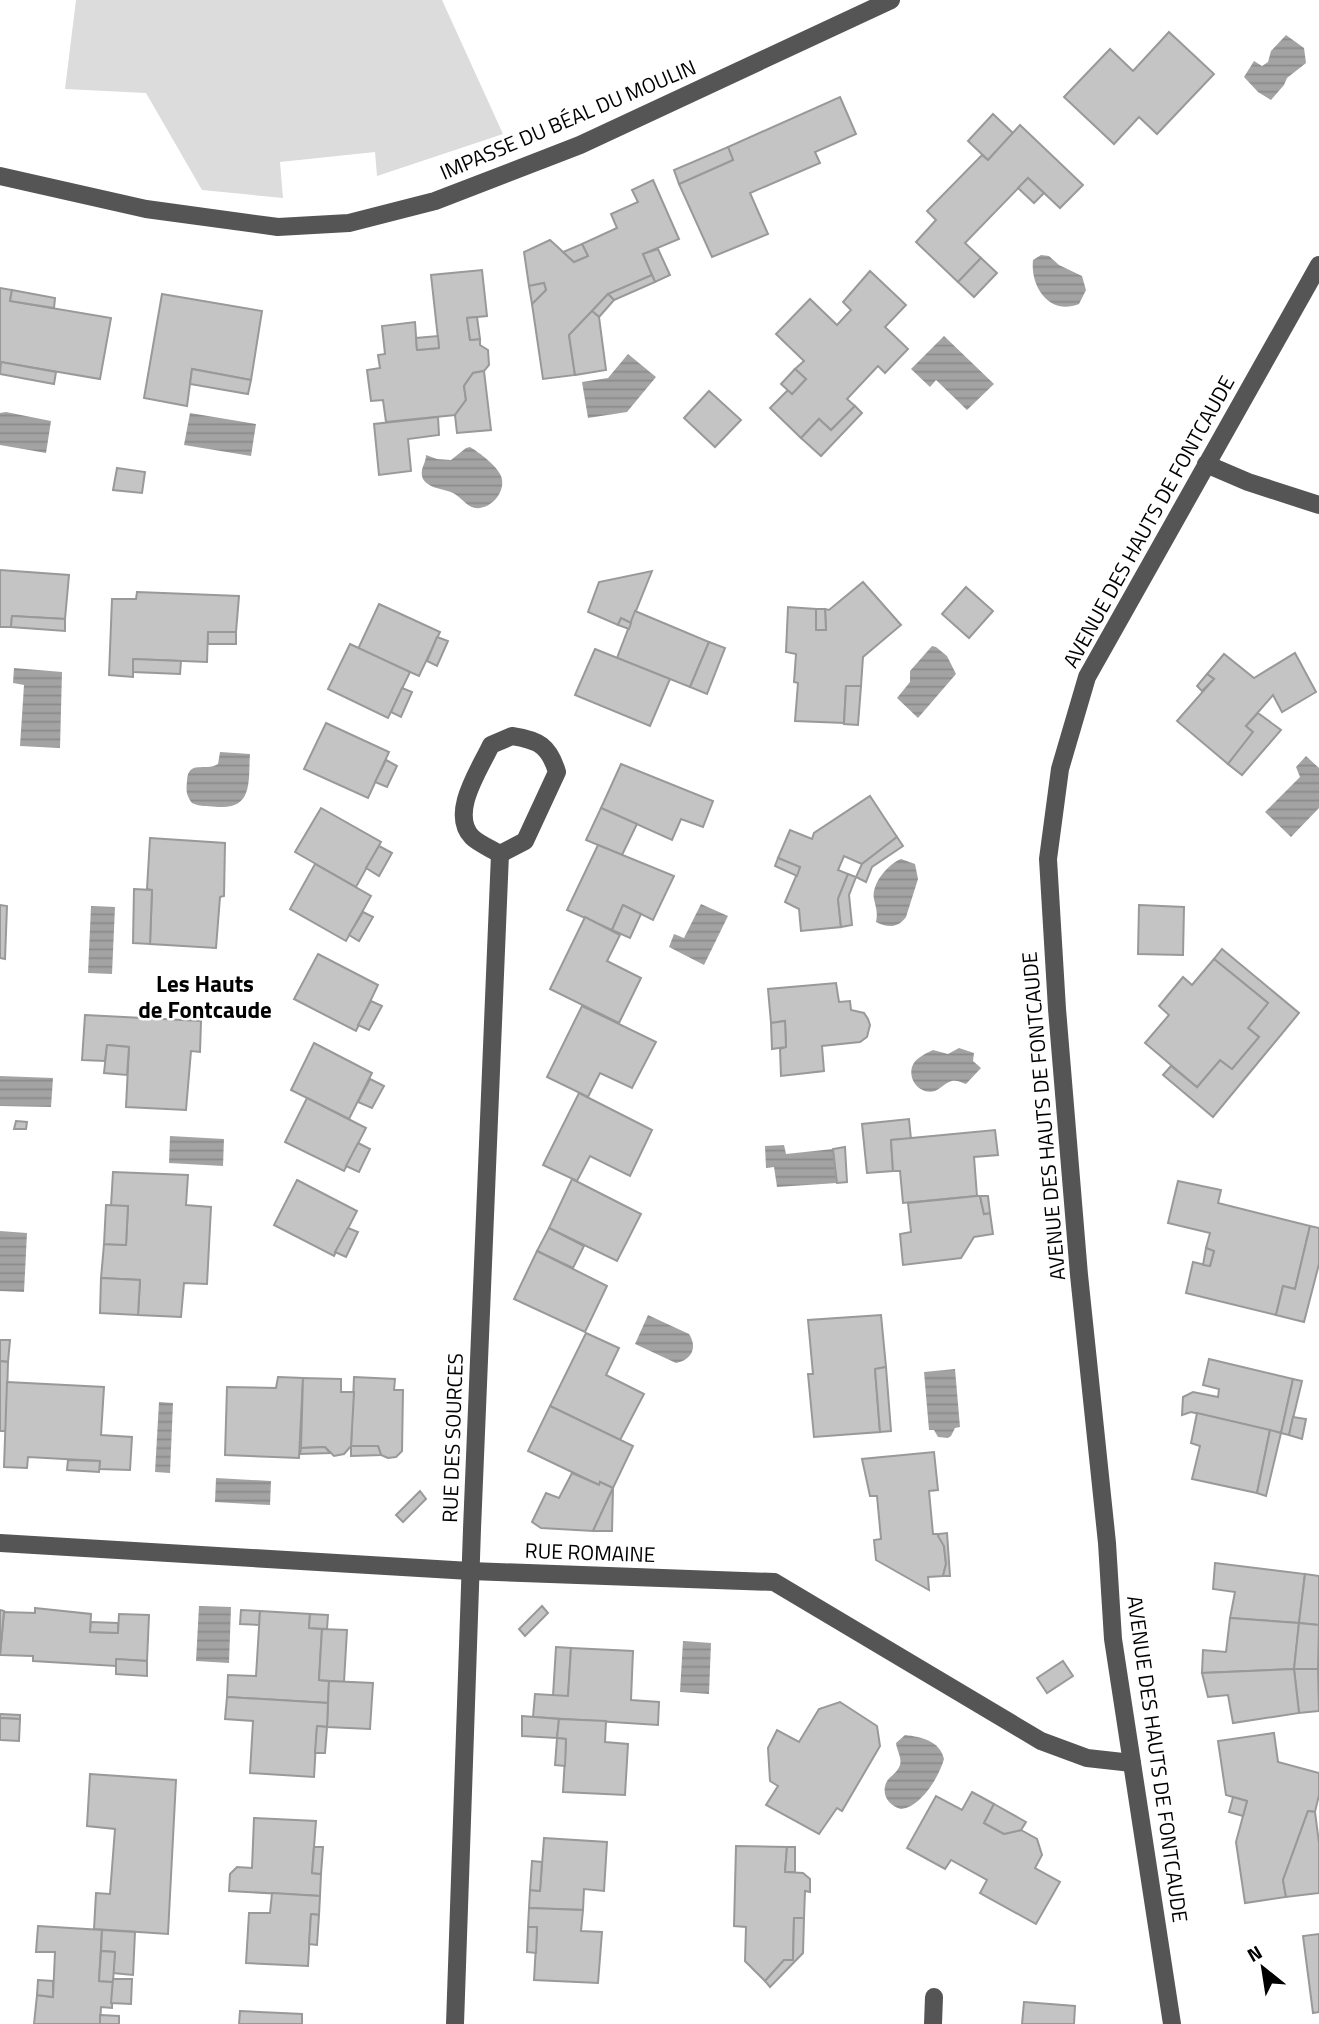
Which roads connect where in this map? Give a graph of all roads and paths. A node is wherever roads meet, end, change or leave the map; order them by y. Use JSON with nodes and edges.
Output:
{"nodes":[{"id":1,"x":891,"y":0,"type":"edge"},
{"id":2,"x":0,"y":176,"type":"edge"},
{"id":3,"x":1319,"y":265,"type":"edge"},
{"id":4,"x":1206,"y":464,"type":"junction"},
{"id":5,"x":1319,"y":505,"type":"edge"},
{"id":6,"x":500,"y":854,"type":"junction"},
{"id":7,"x":0,"y":1543,"type":"edge"},
{"id":8,"x":470,"y":1571,"type":"junction"},
{"id":9,"x":1132,"y":1763,"type":"junction"},
{"id":10,"x":934,"y":1997,"type":"dead end"},
{"id":11,"x":454,"y":2024,"type":"edge"},
{"id":12,"x":933,"y":2024,"type":"edge"},
{"id":13,"x":1172,"y":2024,"type":"edge"}],
"edges":[{"from":1,"to":2,"type":"street","name":"IMPASSE DU BÉAL DU MOULIN"},
{"from":3,"to":4,"type":"street","name":"AVENUE DES HAUTS DE FONTCAUDE"},
{"from":4,"to":5,"type":"street"},
{"from":4,"to":9,"type":"street","name":"AVENUE DES HAUTS DE FONTCAUDE"},
{"from":6,"to":6,"type":"street"},
{"from":6,"to":8,"type":"street","name":"RUE DES SOURCES"},
{"from":7,"to":8,"type":"street","name":"RUE ROMAINE"},
{"from":8,"to":9,"type":"street","name":"RUE ROMAINE"},
{"from":8,"to":11,"type":"street","name":"RUE DES SOURCES"},
{"from":9,"to":13,"type":"street","name":"AVENUE DES HAUTS DE FONTCAUDE"},
{"from":10,"to":12,"type":"street"}]}
